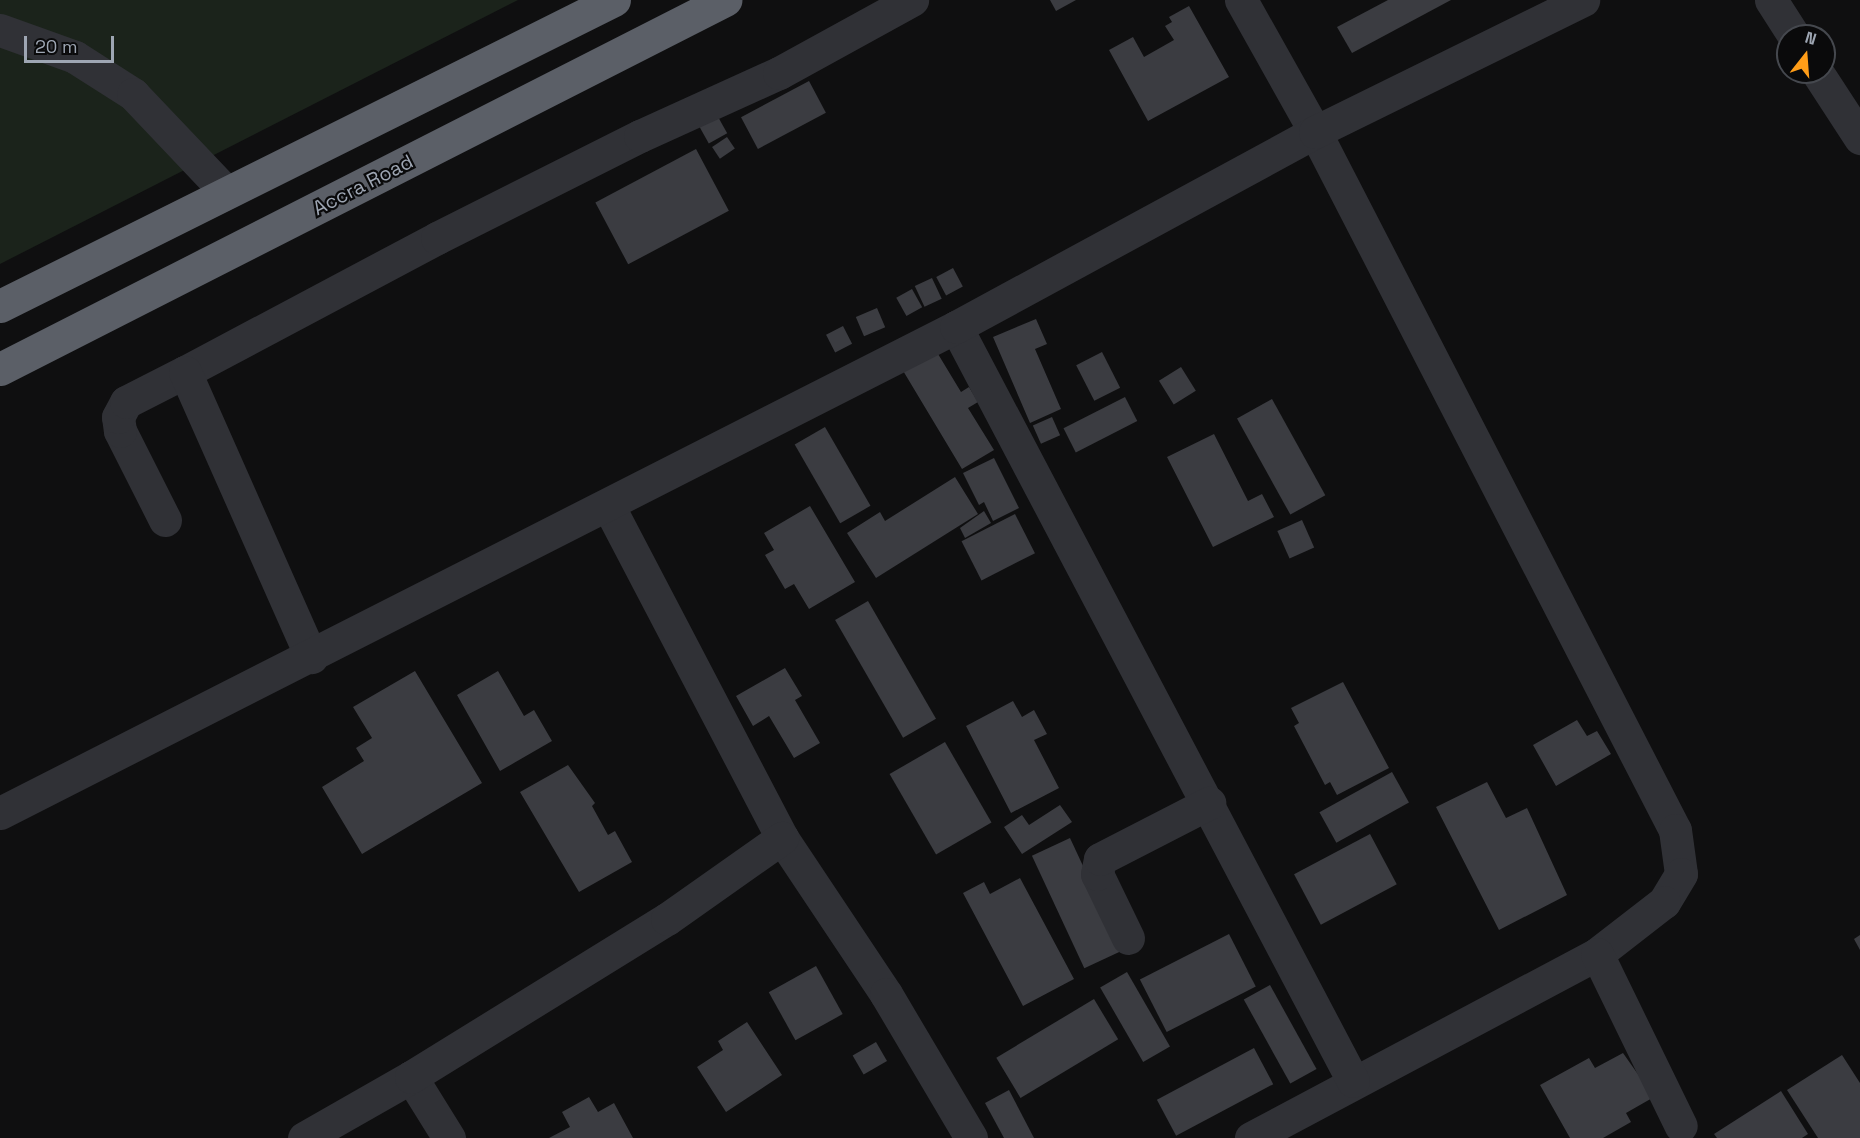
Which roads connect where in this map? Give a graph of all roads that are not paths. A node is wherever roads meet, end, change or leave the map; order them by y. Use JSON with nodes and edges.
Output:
{"nodes":[{"id":1,"x":614,"y":0,"type":"edge"},
{"id":2,"x":725,"y":0,"type":"edge"},
{"id":3,"x":912,"y":0,"type":"edge"},
{"id":4,"x":1241,"y":0,"type":"edge"},
{"id":5,"x":1583,"y":0,"type":"edge"},
{"id":6,"x":1771,"y":0,"type":"edge"},
{"id":7,"x":1786,"y":24,"type":"edge"},
{"id":8,"x":0,"y":30,"type":"edge"},
{"id":9,"x":1825,"y":84,"type":"edge"},
{"id":10,"x":1315,"y":132,"type":"junction"},
{"id":11,"x":1860,"y":138,"type":"edge"},
{"id":12,"x":226,"y":192,"type":"junction"},
{"id":13,"x":0,"y":306,"type":"edge"},
{"id":14,"x":956,"y":327,"type":"junction"},
{"id":15,"x":0,"y":369,"type":"edge"},
{"id":16,"x":185,"y":372,"type":"junction"},
{"id":17,"x":608,"y":505,"type":"junction"},
{"id":18,"x":165,"y":520,"type":"dead end"},
{"id":19,"x":311,"y":657,"type":"junction"},
{"id":20,"x":1209,"y":803,"type":"junction"},
{"id":21,"x":0,"y":813,"type":"edge"},
{"id":22,"x":782,"y":838,"type":"junction"},
{"id":23,"x":1128,"y":938,"type":"dead end"},
{"id":24,"x":1597,"y":954,"type":"junction"},
{"id":25,"x":411,"y":1077,"type":"junction"},
{"id":26,"x":1353,"y":1081,"type":"junction"},
{"id":27,"x":1682,"y":1126,"type":"dead end"},
{"id":28,"x":304,"y":1138,"type":"edge"},
{"id":29,"x":449,"y":1138,"type":"edge"},
{"id":30,"x":971,"y":1138,"type":"edge"},
{"id":31,"x":1251,"y":1138,"type":"edge"}],
"edges":[{"from":1,"to":12,"type":"highway"},
{"from":2,"to":15,"type":"highway","name":"Accra Road"},
{"from":3,"to":16,"type":"street"},
{"from":4,"to":10,"type":"street"},
{"from":5,"to":10,"type":"street"},
{"from":6,"to":7,"type":"street"},
{"from":8,"to":12,"type":"street"},
{"from":9,"to":11,"type":"street"},
{"from":10,"to":14,"type":"street"},
{"from":10,"to":24,"type":"street"},
{"from":12,"to":13,"type":"highway"},
{"from":14,"to":17,"type":"street"},
{"from":14,"to":20,"type":"street"},
{"from":16,"to":18,"type":"street"},
{"from":16,"to":19,"type":"street"},
{"from":17,"to":19,"type":"street"},
{"from":17,"to":22,"type":"street"},
{"from":19,"to":21,"type":"street"},
{"from":20,"to":23,"type":"street"},
{"from":20,"to":26,"type":"street"},
{"from":22,"to":25,"type":"street"},
{"from":22,"to":30,"type":"street"},
{"from":24,"to":26,"type":"street"},
{"from":24,"to":27,"type":"street"},
{"from":25,"to":28,"type":"street"},
{"from":25,"to":29,"type":"street"},
{"from":26,"to":31,"type":"street"}]}
